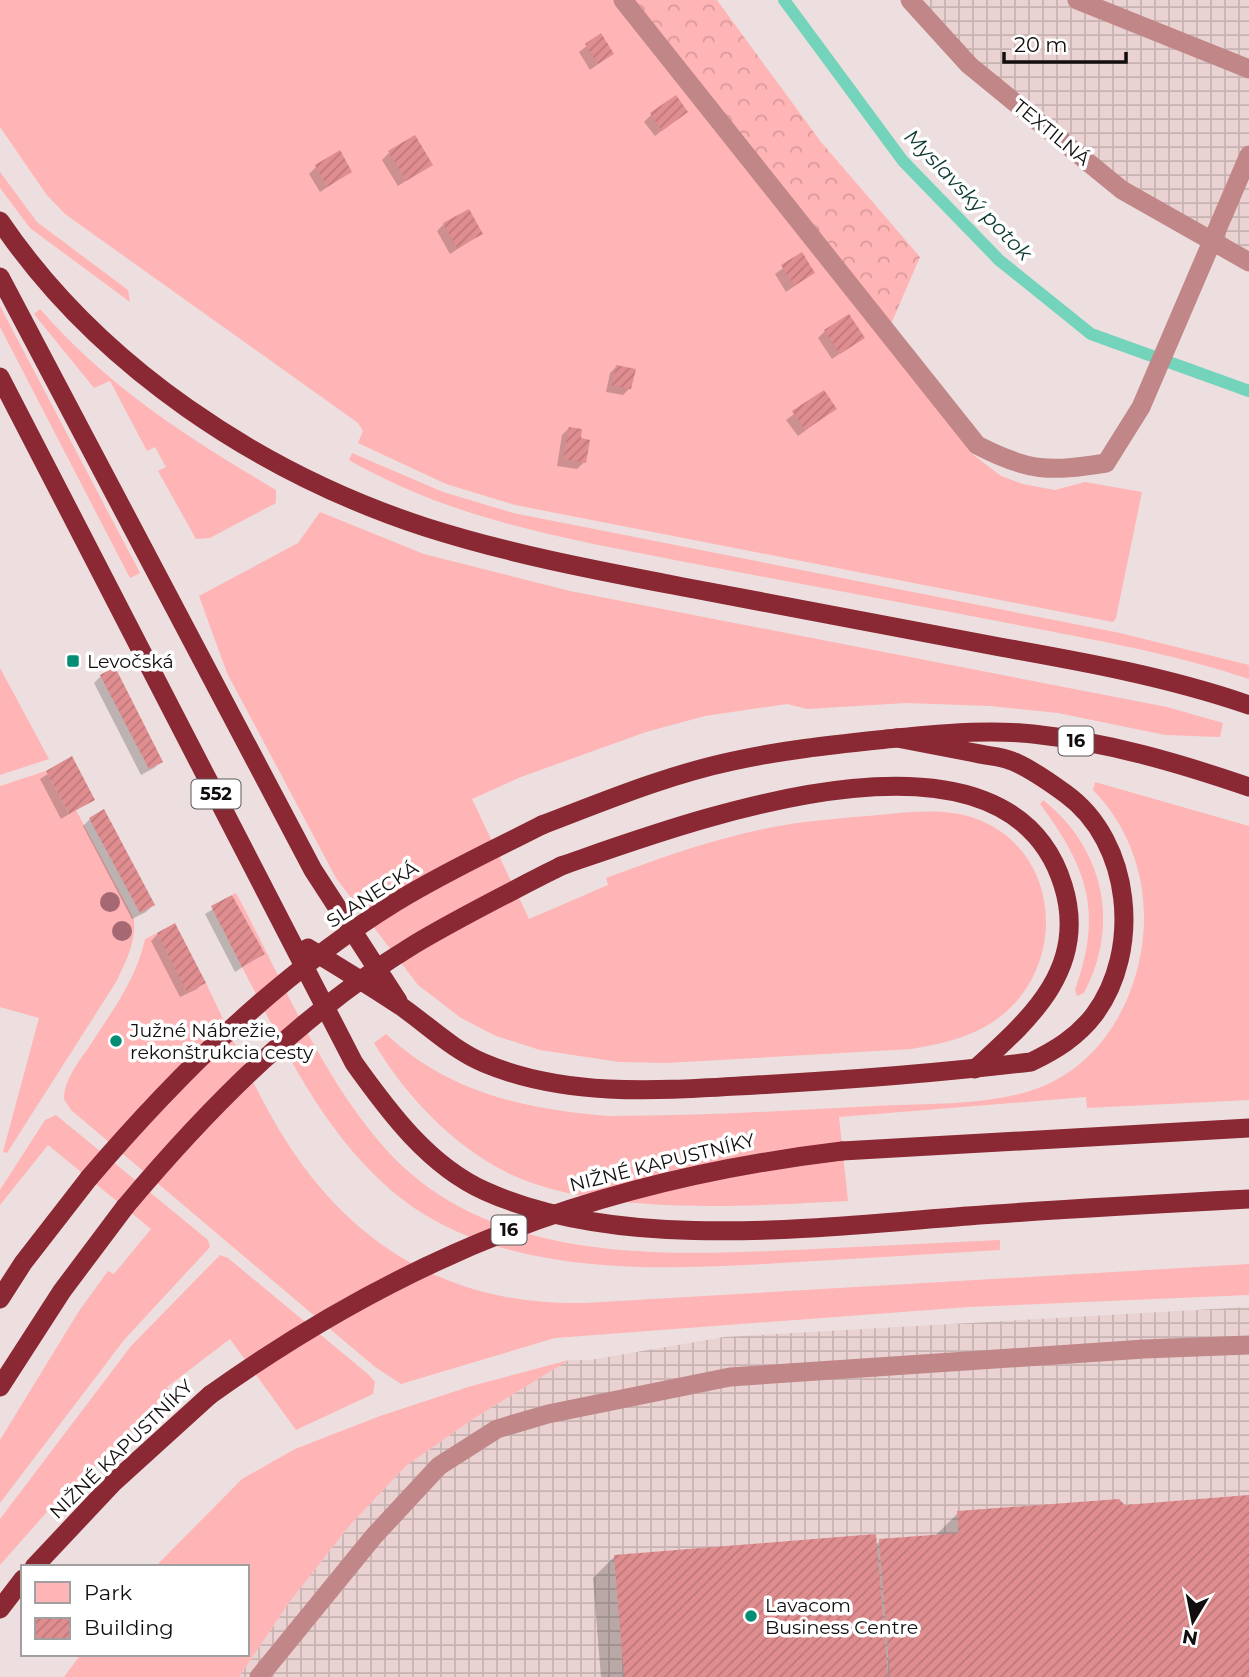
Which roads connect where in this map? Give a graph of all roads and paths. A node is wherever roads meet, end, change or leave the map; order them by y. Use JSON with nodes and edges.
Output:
{"nodes":[{"id":1,"x":623,"y":0,"type":"edge"},
{"id":2,"x":910,"y":0,"type":"edge"},
{"id":3,"x":1077,"y":0,"type":"edge"},
{"id":4,"x":1249,"y":69,"type":"edge"},
{"id":5,"x":1249,"y":155,"type":"edge"},
{"id":6,"x":0,"y":221,"type":"edge"},
{"id":7,"x":1212,"y":241,"type":"junction"},
{"id":8,"x":1249,"y":262,"type":"edge"},
{"id":9,"x":0,"y":277,"type":"edge"},
{"id":10,"x":0,"y":377,"type":"edge"},
{"id":11,"x":1249,"y":705,"type":"edge"},
{"id":12,"x":897,"y":738,"type":"junction"},
{"id":13,"x":1249,"y":788,"type":"edge"},
{"id":14,"x":289,"y":936,"type":"junction"},
{"id":15,"x":403,"y":1008,"type":"junction"},
{"id":16,"x":975,"y":1069,"type":"junction"},
{"id":17,"x":1249,"y":1128,"type":"edge"},
{"id":18,"x":1249,"y":1199,"type":"edge"},
{"id":19,"x":0,"y":1299,"type":"edge"},
{"id":20,"x":1249,"y":1345,"type":"edge"},
{"id":21,"x":0,"y":1387,"type":"edge"},
{"id":22,"x":36,"y":1565,"type":"edge"},
{"id":23,"x":21,"y":1583,"type":"edge"},
{"id":24,"x":0,"y":1609,"type":"edge"},
{"id":25,"x":259,"y":1677,"type":"edge"}],
"edges":[{"from":1,"to":7,"type":"lane"},
{"from":2,"to":7,"type":"lane","name":"TEXTILNÁ"},
{"from":3,"to":4,"type":"lane"},
{"from":5,"to":7,"type":"lane"},
{"from":6,"to":11,"type":"highway"},
{"from":7,"to":8,"type":"lane","name":"TEXTILNÁ"},
{"from":9,"to":15,"type":"highway"},
{"from":10,"to":14,"type":"highway","number":"552"},
{"from":12,"to":13,"type":"highway","number":"16"},
{"from":12,"to":16,"type":"highway"},
{"from":12,"to":19,"type":"highway","name":"SLANECKÁ","number":"16","bridge":true},
{"from":14,"to":15,"type":"highway"},
{"from":14,"to":18,"type":"highway"},
{"from":15,"to":16,"type":"highway"},
{"from":16,"to":21,"type":"highway","bridge":true},
{"from":17,"to":22,"type":"highway","name":"NIŽNÉ KAPUSTNÍKY","number":"16","bridge":true},
{"from":20,"to":25,"type":"lane"},
{"from":23,"to":24,"type":"highway"}]}
